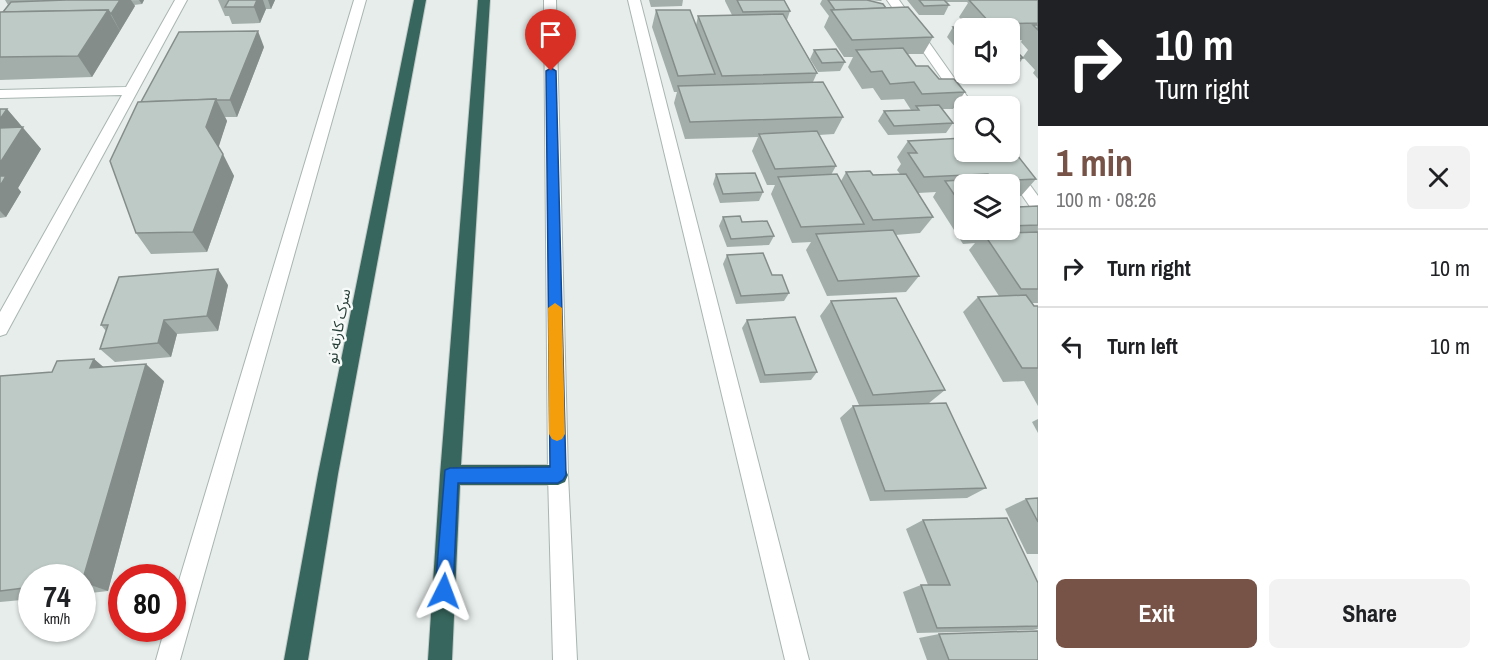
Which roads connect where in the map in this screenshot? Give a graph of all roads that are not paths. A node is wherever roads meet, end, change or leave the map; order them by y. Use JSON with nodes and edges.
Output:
{"nodes":[{"id":1,"x":181,"y":0,"type":"edge"},
{"id":2,"x":360,"y":0,"type":"edge"},
{"id":3,"x":420,"y":0,"type":"edge"},
{"id":4,"x":484,"y":0,"type":"edge"},
{"id":5,"x":550,"y":0,"type":"edge"},
{"id":6,"x":634,"y":0,"type":"edge"},
{"id":7,"x":893,"y":0,"type":"edge"},
{"id":8,"x":130,"y":91,"type":"junction"},
{"id":9,"x":0,"y":94,"type":"edge"},
{"id":10,"x":961,"y":96,"type":"edge"},
{"id":11,"x":1006,"y":162,"type":"edge"},
{"id":12,"x":1038,"y":207,"type":"edge"},
{"id":13,"x":0,"y":329,"type":"edge"},
{"id":14,"x":450,"y":475,"type":"junction"},
{"id":15,"x":558,"y":475,"type":"junction"},
{"id":16,"x":168,"y":660,"type":"edge"},
{"id":17,"x":296,"y":660,"type":"edge"},
{"id":18,"x":440,"y":660,"type":"edge"},
{"id":19,"x":565,"y":660,"type":"edge"},
{"id":20,"x":797,"y":660,"type":"edge"}],
"edges":[{"from":1,"to":8,"type":"street"},
{"from":2,"to":16,"type":"street"},
{"from":3,"to":17,"type":"highway","name":"سرک کارته نو"},
{"from":4,"to":14,"type":"highway"},
{"from":5,"to":15,"type":"street"},
{"from":6,"to":20,"type":"street"},
{"from":7,"to":10,"type":"street"},
{"from":8,"to":9,"type":"street"},
{"from":8,"to":13,"type":"street"},
{"from":11,"to":12,"type":"street"},
{"from":14,"to":15,"type":"highway"},
{"from":14,"to":18,"type":"highway"},
{"from":15,"to":19,"type":"street"}]}
